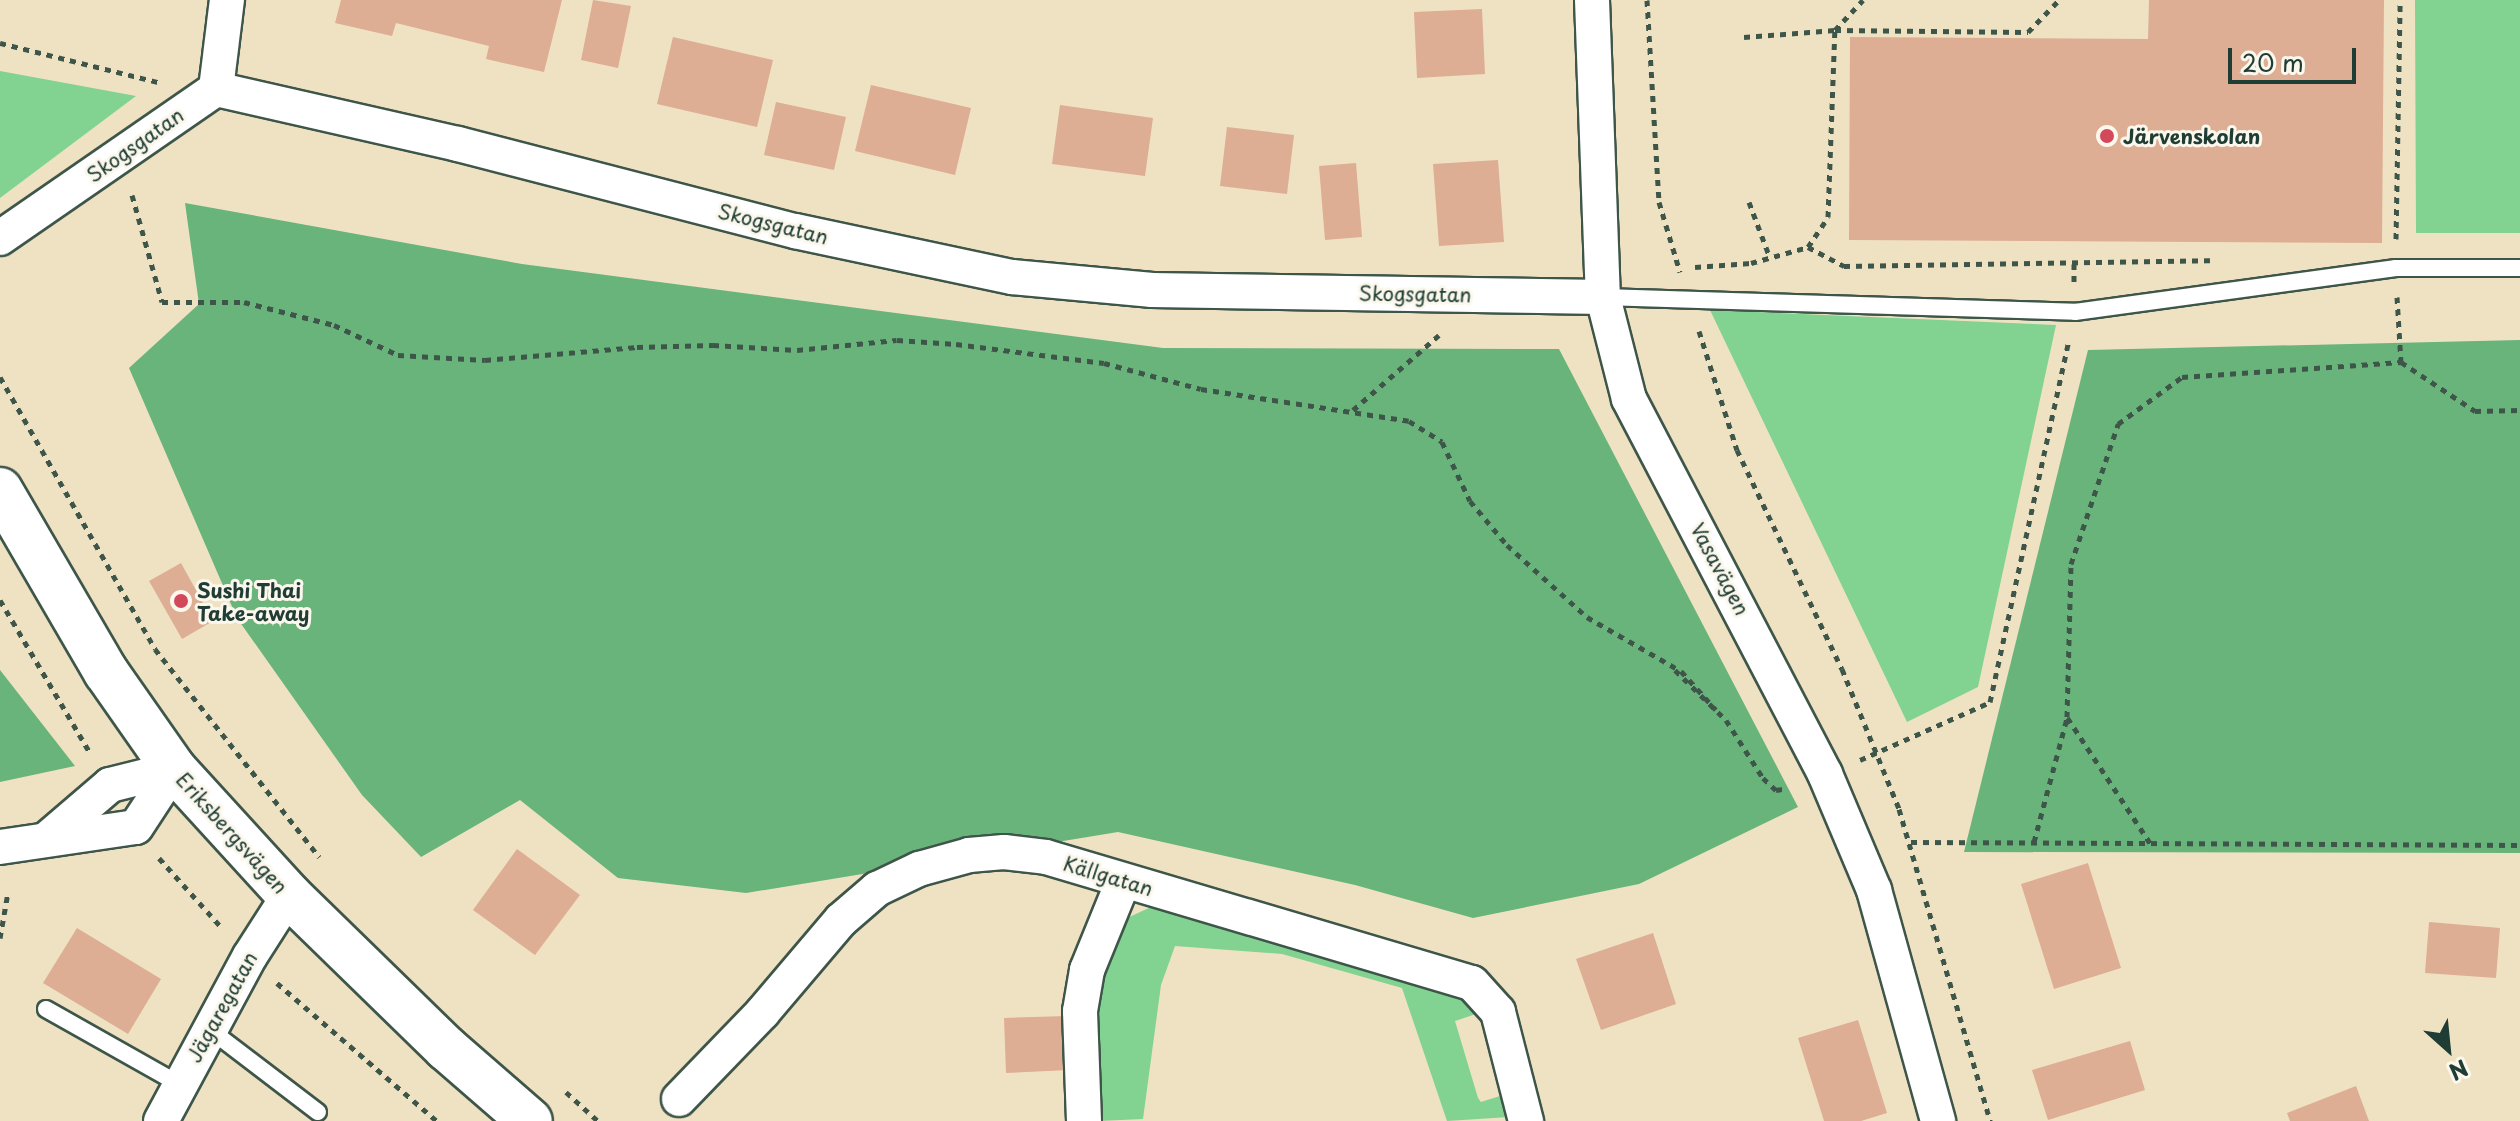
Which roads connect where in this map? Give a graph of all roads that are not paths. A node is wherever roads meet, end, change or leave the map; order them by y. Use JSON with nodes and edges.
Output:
{"nodes":[{"id":1,"x":227,"y":0,"type":"edge"},
{"id":2,"x":1592,"y":0,"type":"edge"},
{"id":3,"x":216,"y":89,"type":"junction"},
{"id":4,"x":0,"y":238,"type":"edge"},
{"id":5,"x":2520,"y":268,"type":"edge"},
{"id":6,"x":1603,"y":297,"type":"junction"},
{"id":7,"x":0,"y":490,"type":"edge"},
{"id":8,"x":174,"y":769,"type":"junction"},
{"id":9,"x":47,"y":839,"type":"junction"},
{"id":10,"x":0,"y":847,"type":"edge"},
{"id":11,"x":1123,"y":882,"type":"junction"},
{"id":12,"x":289,"y":895,"type":"junction"},
{"id":13,"x":46,"y":1009,"type":"dead end"},
{"id":14,"x":209,"y":1029,"type":"junction"},
{"id":15,"x":179,"y":1084,"type":"junction"},
{"id":16,"x":679,"y":1099,"type":"dead end"},
{"id":17,"x":318,"y":1112,"type":"dead end"},
{"id":18,"x":161,"y":1121,"type":"edge"},
{"id":19,"x":530,"y":1121,"type":"edge"},
{"id":20,"x":1084,"y":1121,"type":"edge"},
{"id":21,"x":1526,"y":1121,"type":"edge"},
{"id":22,"x":1938,"y":1121,"type":"edge"}],
"edges":[{"from":1,"to":3,"type":"street"},
{"from":2,"to":6,"type":"street","name":"Vasavägen"},
{"from":3,"to":4,"type":"street","name":"Skogsgatan"},
{"from":3,"to":6,"type":"street","name":"Skogsgatan"},
{"from":5,"to":6,"type":"lane"},
{"from":6,"to":22,"type":"street","name":"Vasavägen"},
{"from":7,"to":8,"type":"main road","name":"Eriksbergsvägen"},
{"from":8,"to":9,"type":"street"},
{"from":8,"to":9,"type":"street"},
{"from":8,"to":12,"type":"main road","name":"Eriksbergsvägen"},
{"from":9,"to":10,"type":"street"},
{"from":11,"to":16,"type":"street","name":"Källgatan"},
{"from":11,"to":20,"type":"street"},
{"from":11,"to":21,"type":"street","name":"Källgatan"},
{"from":12,"to":14,"type":"street","name":"Jägaregatan"},
{"from":12,"to":19,"type":"main road","name":"Eriksbergsvägen"},
{"from":13,"to":15,"type":"lane"},
{"from":14,"to":15,"type":"street","name":"Jägaregatan"},
{"from":14,"to":17,"type":"lane"},
{"from":15,"to":18,"type":"street","name":"Jägaregatan"}]}
